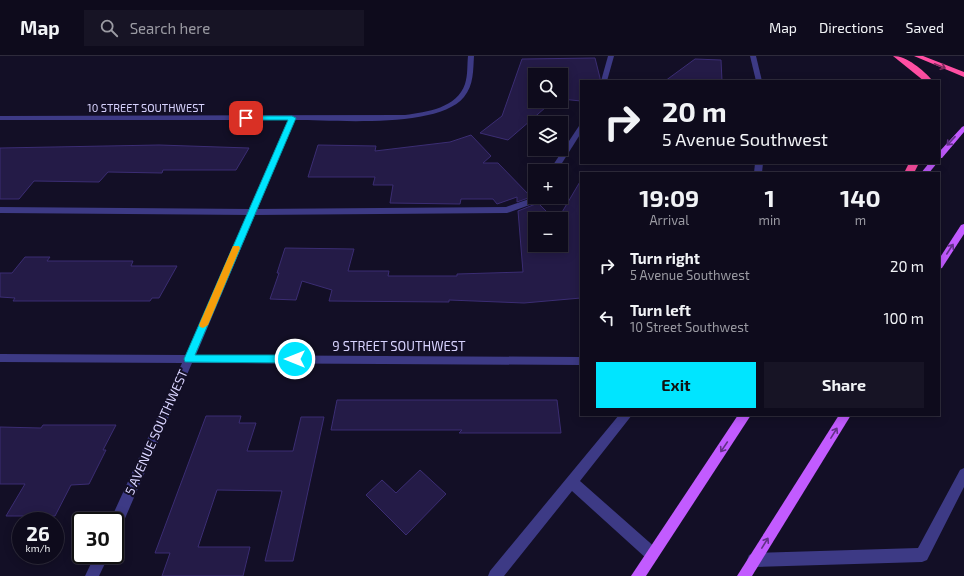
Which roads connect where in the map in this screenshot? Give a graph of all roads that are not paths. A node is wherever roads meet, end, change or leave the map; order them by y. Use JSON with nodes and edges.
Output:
{"nodes":[{"id":1,"x":471,"y":56,"type":"edge"},
{"id":2,"x":611,"y":56,"type":"edge"},
{"id":3,"x":753,"y":56,"type":"edge"},
{"id":4,"x":896,"y":56,"type":"edge"},
{"id":5,"x":917,"y":56,"type":"edge"},
{"id":6,"x":964,"y":75,"type":"edge"},
{"id":7,"x":604,"y":80,"type":"edge"},
{"id":8,"x":759,"y":80,"type":"edge"},
{"id":9,"x":928,"y":80,"type":"edge"},
{"id":10,"x":0,"y":118,"type":"edge"},
{"id":11,"x":292,"y":118,"type":"junction"},
{"id":12,"x":964,"y":128,"type":"edge"},
{"id":13,"x":580,"y":129,"type":"edge"},
{"id":14,"x":940,"y":155,"type":"edge"},
{"id":15,"x":557,"y":164,"type":"edge"},
{"id":16,"x":932,"y":164,"type":"edge"},
{"id":17,"x":926,"y":172,"type":"edge"},
{"id":18,"x":528,"y":202,"type":"edge"},
{"id":19,"x":0,"y":210,"type":"edge"},
{"id":20,"x":252,"y":212,"type":"junction"},
{"id":21,"x":963,"y":229,"type":"edge"},
{"id":22,"x":940,"y":264,"type":"edge"},
{"id":23,"x":0,"y":358,"type":"edge"},
{"id":24,"x":189,"y":359,"type":"junction"},
{"id":25,"x":580,"y":361,"type":"edge"},
{"id":26,"x":625,"y":416,"type":"edge"},
{"id":27,"x":744,"y":416,"type":"edge"},
{"id":28,"x":844,"y":416,"type":"edge"},
{"id":29,"x":964,"y":474,"type":"edge"},
{"id":30,"x":572,"y":483,"type":"junction"},
{"id":31,"x":121,"y":512,"type":"edge"},
{"id":32,"x":652,"y":554,"type":"junction"},
{"id":33,"x":754,"y":560,"type":"junction"},
{"id":34,"x":98,"y":564,"type":"edge"},
{"id":35,"x":92,"y":576,"type":"edge"},
{"id":36,"x":495,"y":576,"type":"edge"},
{"id":37,"x":638,"y":576,"type":"edge"},
{"id":38,"x":744,"y":576,"type":"edge"}],
"edges":[{"from":1,"to":11,"type":"street","name":"10 STREET SOUTHWEST"},
{"from":2,"to":7,"type":"street"},
{"from":3,"to":8,"type":"street"},
{"from":4,"to":9,"type":"highway"},
{"from":5,"to":6,"type":"highway","one_way":true},
{"from":10,"to":11,"type":"street","name":"10 STREET SOUTHWEST"},
{"from":11,"to":20,"type":"street","name":"5 AVENUE SOUTHWEST"},
{"from":12,"to":14,"type":"main road","one_way":true},
{"from":13,"to":15,"type":"street"},
{"from":16,"to":17,"type":"main road"},
{"from":18,"to":20,"type":"street"},
{"from":19,"to":20,"type":"street"},
{"from":20,"to":24,"type":"street","name":"5 AVENUE SOUTHWEST"},
{"from":22,"to":21,"type":"main road","one_way":true},
{"from":23,"to":24,"type":"street","name":"9 STREET SOUTHWEST"},
{"from":24,"to":25,"type":"street","name":"9 STREET SOUTHWEST"},
{"from":24,"to":31,"type":"street","name":"5 AVENUE SOUTHWEST"},
{"from":26,"to":30,"type":"street"},
{"from":27,"to":32,"type":"main road","one_way":true},
{"from":33,"to":28,"type":"main road","one_way":true},
{"from":29,"to":33,"type":"street"},
{"from":30,"to":32,"type":"street"},
{"from":30,"to":36,"type":"street"},
{"from":32,"to":37,"type":"main road"},
{"from":33,"to":38,"type":"main road"},
{"from":34,"to":35,"type":"street"}]}
